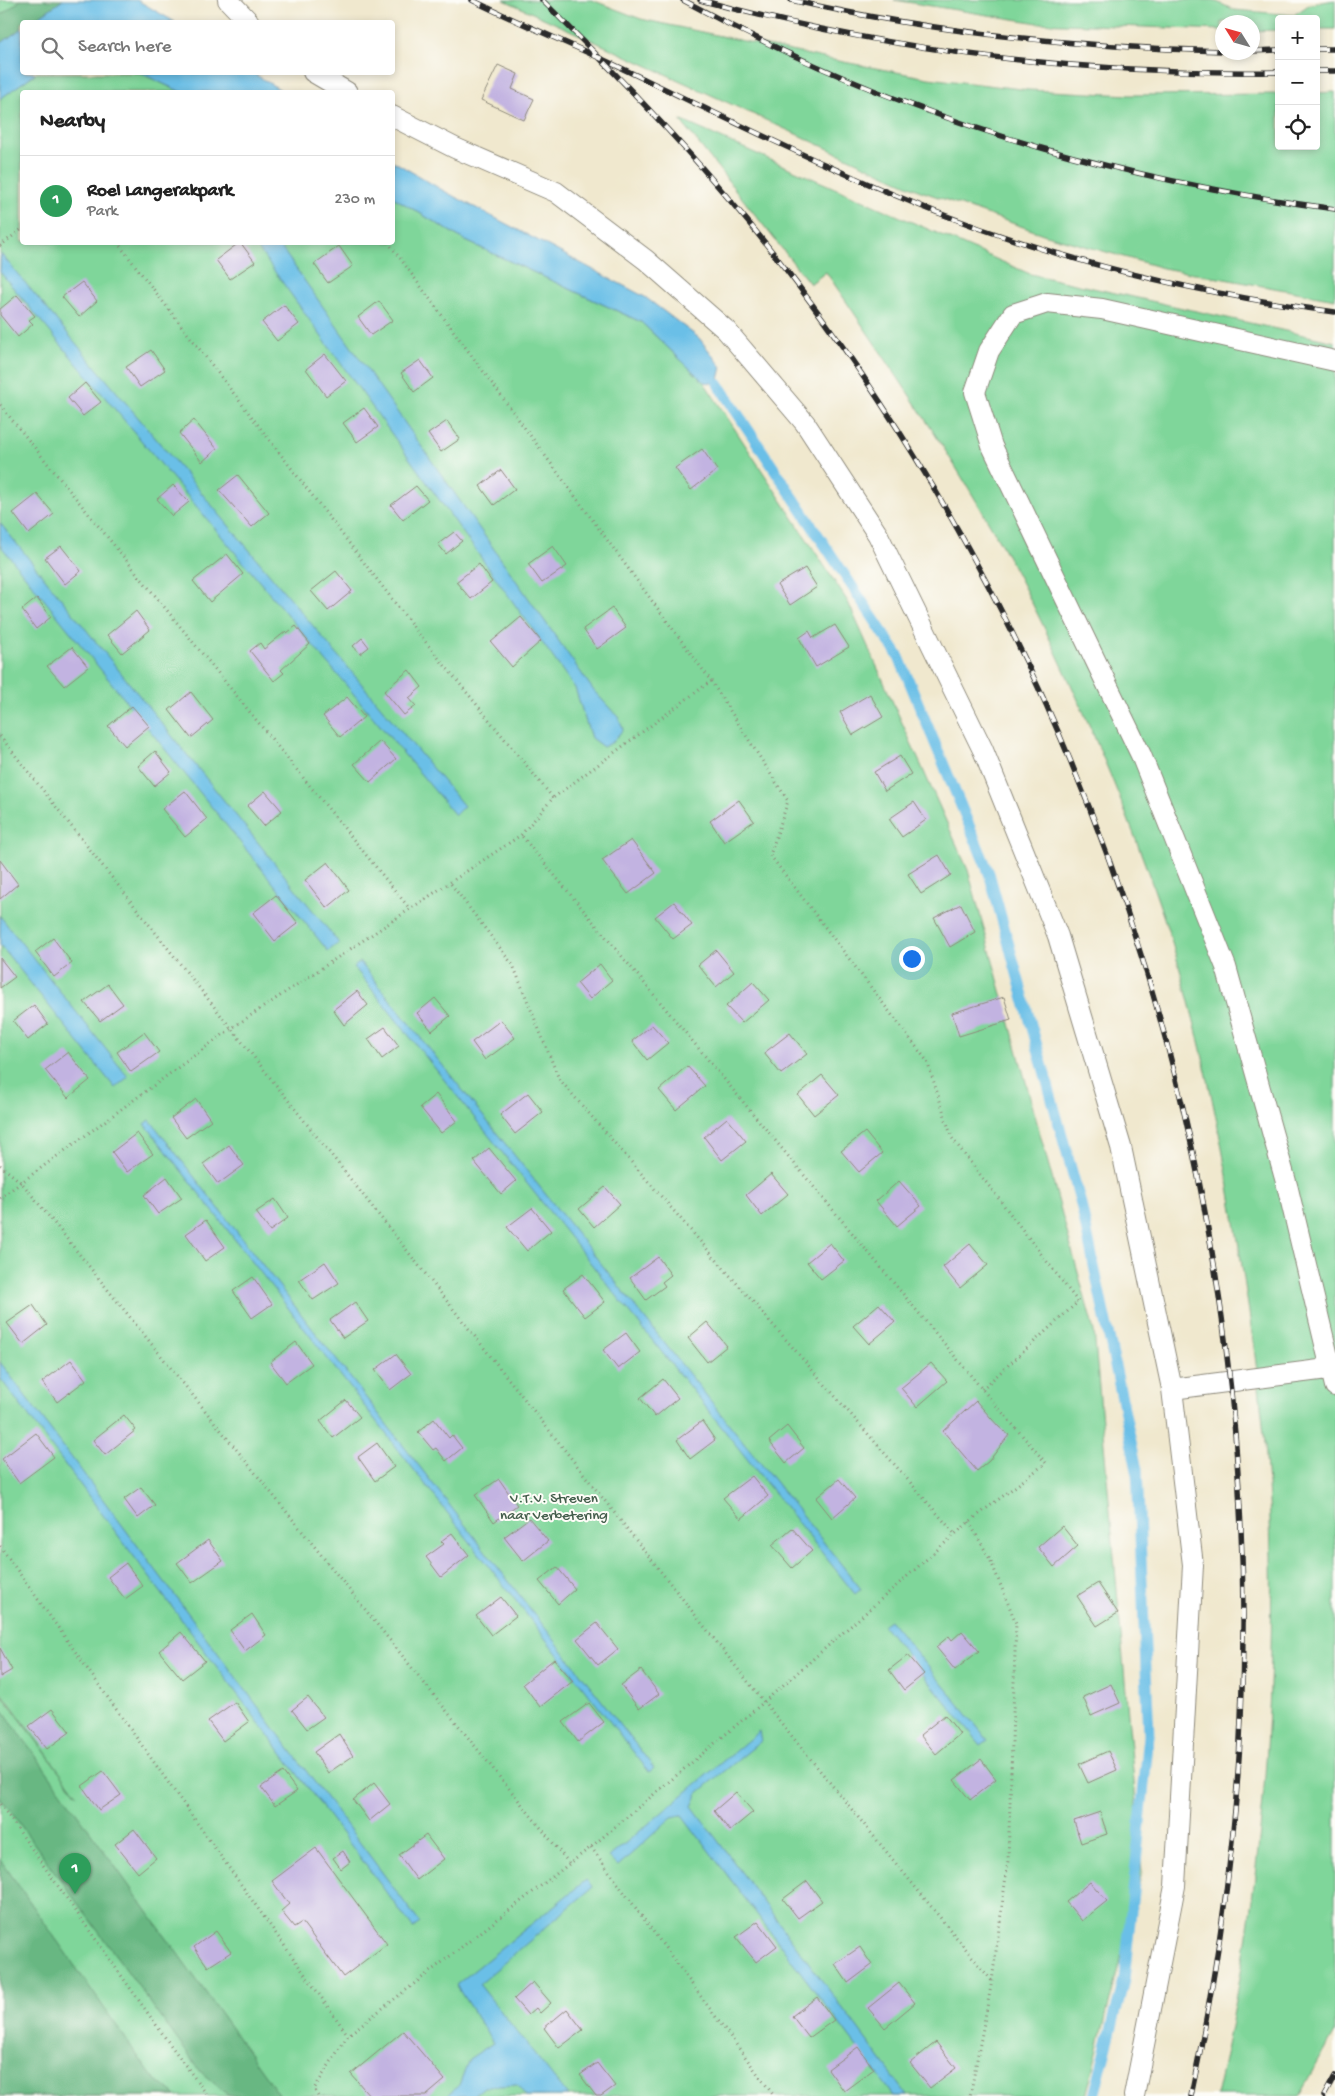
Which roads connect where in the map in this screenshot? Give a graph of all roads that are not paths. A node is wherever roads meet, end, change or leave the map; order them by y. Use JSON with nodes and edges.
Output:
{"nodes":[{"id":1,"x":228,"y":0,"type":"edge"},
{"id":2,"x":247,"y":20,"type":"edge"},
{"id":3,"x":318,"y":75,"type":"edge"},
{"id":4,"x":343,"y":90,"type":"edge"},
{"id":5,"x":395,"y":118,"type":"edge"},
{"id":6,"x":1335,"y":361,"type":"edge"},
{"id":7,"x":1334,"y":1375,"type":"edge"},
{"id":8,"x":1172,"y":1390,"type":"junction"},
{"id":9,"x":1134,"y":2096,"type":"edge"}],
"edges":[{"from":1,"to":2,"type":"lane"},
{"from":3,"to":4,"type":"lane"},
{"from":5,"to":8,"type":"lane"},
{"from":6,"to":7,"type":"lane"},
{"from":7,"to":8,"type":"lane"},
{"from":8,"to":9,"type":"lane"}]}
